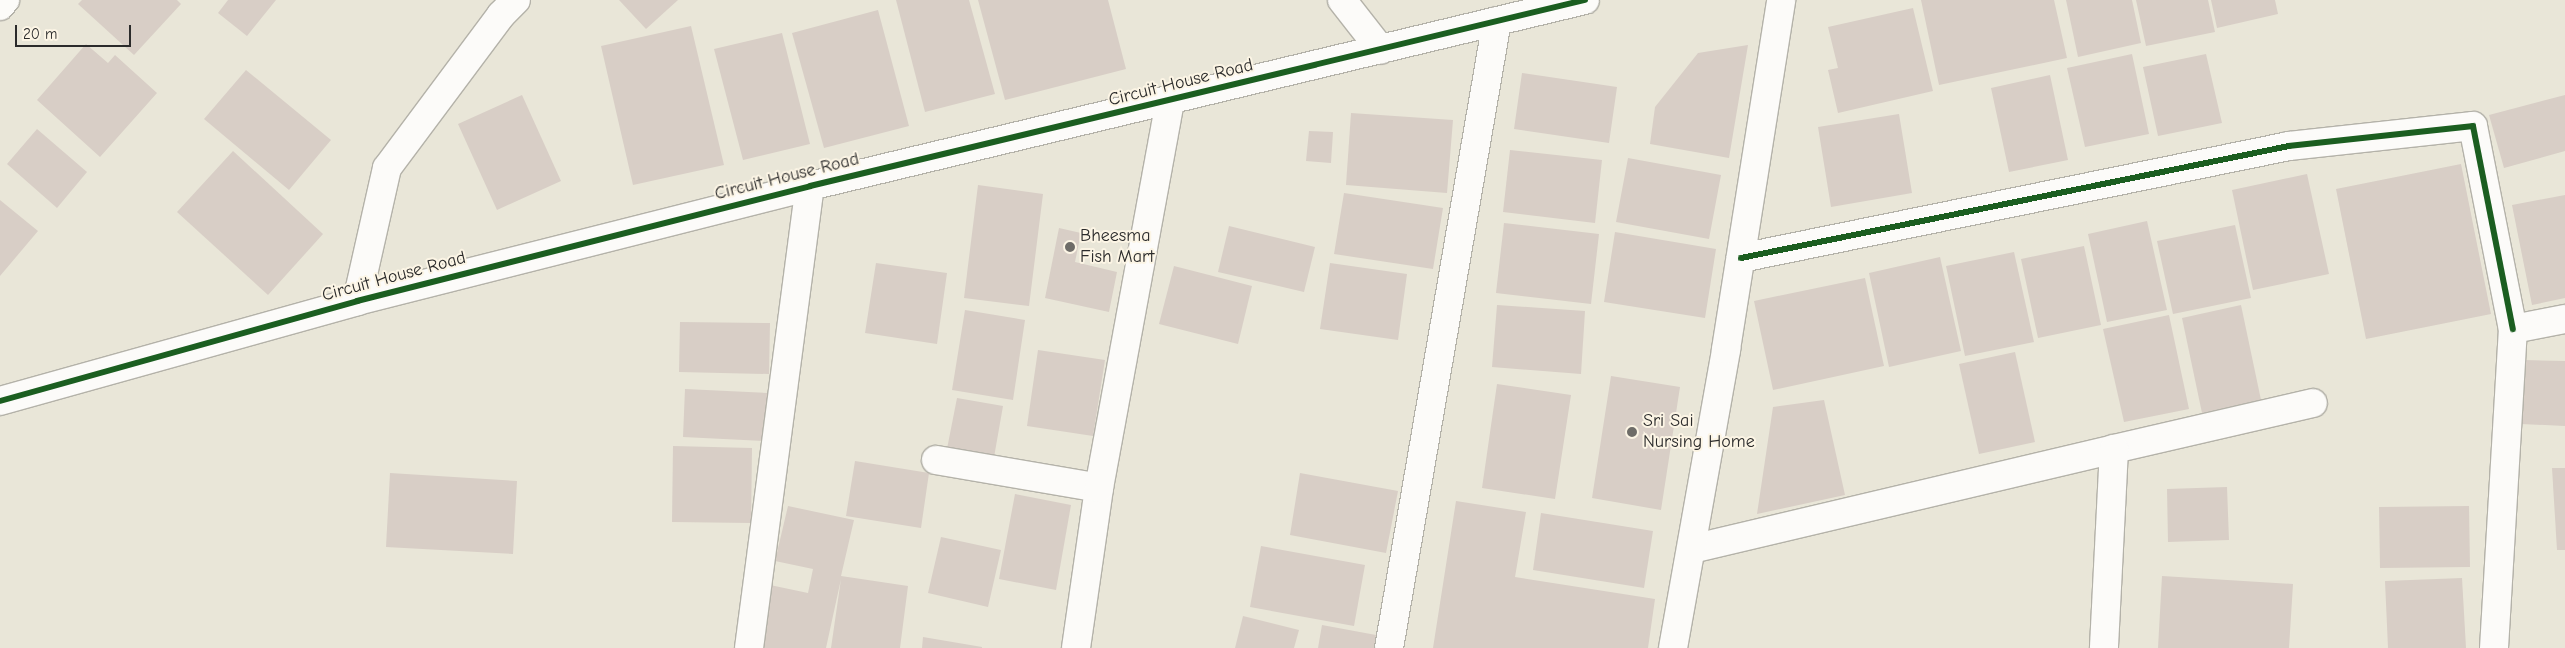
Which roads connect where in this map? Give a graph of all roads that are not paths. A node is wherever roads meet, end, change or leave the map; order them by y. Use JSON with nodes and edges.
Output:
{"nodes":[{"id":1,"x":5,"y":0,"type":"edge"},
{"id":2,"x":516,"y":0,"type":"edge"},
{"id":3,"x":1342,"y":0,"type":"edge"},
{"id":4,"x":1585,"y":0,"type":"edge"},
{"id":5,"x":1781,"y":0,"type":"edge"},
{"id":6,"x":0,"y":6,"type":"edge"},
{"id":7,"x":1497,"y":21,"type":"junction"},
{"id":8,"x":1381,"y":50,"type":"junction"},
{"id":9,"x":1170,"y":101,"type":"junction"},
{"id":10,"x":810,"y":186,"type":"junction"},
{"id":11,"x":1741,"y":258,"type":"junction"},
{"id":12,"x":357,"y":301,"type":"junction"},
{"id":13,"x":2565,"y":319,"type":"edge"},
{"id":14,"x":2513,"y":329,"type":"junction"},
{"id":15,"x":0,"y":401,"type":"edge"},
{"id":16,"x":2313,"y":403,"type":"dead end"},
{"id":17,"x":2114,"y":450,"type":"junction"},
{"id":18,"x":936,"y":460,"type":"dead end"},
{"id":19,"x":1099,"y":488,"type":"junction"},
{"id":20,"x":1692,"y":549,"type":"junction"},
{"id":21,"x":749,"y":648,"type":"edge"},
{"id":22,"x":1076,"y":648,"type":"edge"},
{"id":23,"x":1389,"y":648,"type":"edge"},
{"id":24,"x":1673,"y":648,"type":"edge"},
{"id":25,"x":2104,"y":648,"type":"edge"},
{"id":26,"x":2494,"y":648,"type":"edge"}],
"edges":[{"from":1,"to":6,"type":"street"},
{"from":2,"to":12,"type":"street"},
{"from":3,"to":8,"type":"street"},
{"from":4,"to":7,"type":"street","name":"Circuit House Road"},
{"from":5,"to":11,"type":"street"},
{"from":7,"to":8,"type":"street","name":"Circuit House Road"},
{"from":7,"to":23,"type":"street"},
{"from":8,"to":9,"type":"street","name":"Circuit House Road"},
{"from":9,"to":10,"type":"street","name":"Circuit House Road"},
{"from":9,"to":19,"type":"street"},
{"from":10,"to":12,"type":"street","name":"Circuit House Road"},
{"from":10,"to":21,"type":"street"},
{"from":11,"to":14,"type":"street"},
{"from":11,"to":20,"type":"street"},
{"from":12,"to":15,"type":"street","name":"Circuit House Road"},
{"from":13,"to":14,"type":"street"},
{"from":14,"to":26,"type":"street"},
{"from":16,"to":17,"type":"street"},
{"from":17,"to":20,"type":"street"},
{"from":17,"to":25,"type":"street"},
{"from":18,"to":19,"type":"street"},
{"from":19,"to":22,"type":"street"},
{"from":20,"to":24,"type":"street"}]}
